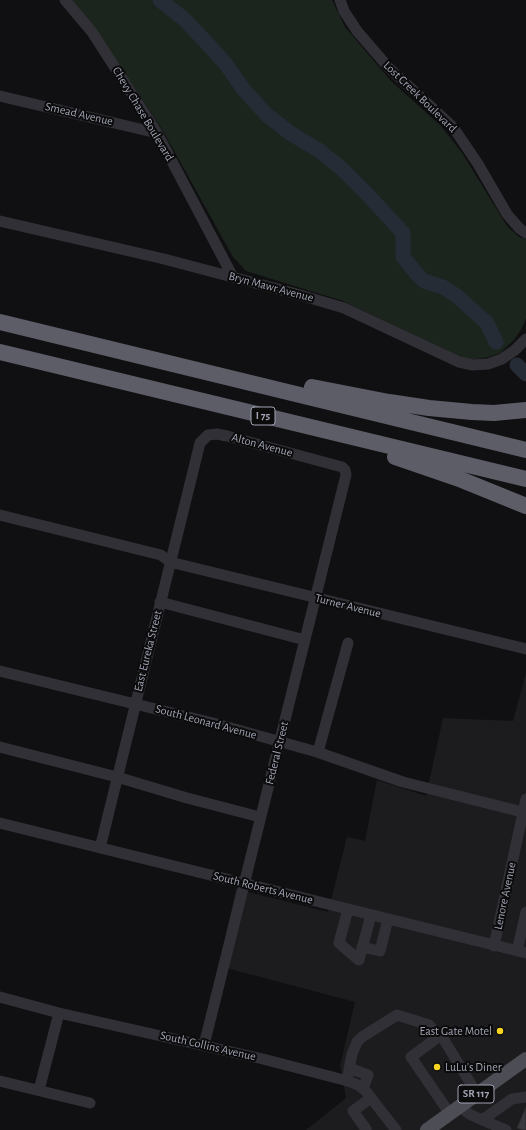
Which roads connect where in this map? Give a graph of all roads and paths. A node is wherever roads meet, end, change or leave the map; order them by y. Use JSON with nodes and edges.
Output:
{"nodes":[{"id":1,"x":65,"y":0,"type":"edge"},
{"id":2,"x":340,"y":0,"type":"edge"},
{"id":3,"x":0,"y":96,"type":"edge"},
{"id":4,"x":157,"y":133,"type":"junction"},
{"id":5,"x":0,"y":221,"type":"edge"},
{"id":6,"x":526,"y":233,"type":"edge"},
{"id":7,"x":233,"y":277,"type":"junction"},
{"id":8,"x":0,"y":317,"type":"edge"},
{"id":9,"x":0,"y":322,"type":"edge"},
{"id":10,"x":526,"y":339,"type":"edge"},
{"id":11,"x":0,"y":352,"type":"edge"},
{"id":12,"x":160,"y":391,"type":"junction"},
{"id":13,"x":526,"y":410,"type":"edge"},
{"id":14,"x":526,"y":450,"type":"edge"},
{"id":15,"x":197,"y":453,"type":"joint"},
{"id":16,"x":337,"y":465,"type":"joint"},
{"id":17,"x":526,"y":479,"type":"edge"},
{"id":18,"x":526,"y":506,"type":"edge"},
{"id":19,"x":0,"y":515,"type":"edge"},
{"id":20,"x":170,"y":562,"type":"junction"},
{"id":21,"x":315,"y":598,"type":"junction"},
{"id":22,"x":160,"y":602,"type":"junction"},
{"id":23,"x":305,"y":640,"type":"junction"},
{"id":24,"x":348,"y":643,"type":"dead end"},
{"id":25,"x":526,"y":649,"type":"edge"},
{"id":26,"x":0,"y":671,"type":"edge"},
{"id":27,"x":135,"y":704,"type":"junction"},
{"id":28,"x":279,"y":742,"type":"junction"},
{"id":29,"x":0,"y":747,"type":"edge"},
{"id":30,"x":318,"y":752,"type":"junction"},
{"id":31,"x":117,"y":777,"type":"junction"},
{"id":32,"x":526,"y":799,"type":"edge"},
{"id":33,"x":524,"y":813,"type":"edge"},
{"id":34,"x":260,"y":817,"type":"junction"},
{"id":35,"x":0,"y":823,"type":"edge"},
{"id":36,"x":100,"y":848,"type":"junction"},
{"id":37,"x":244,"y":884,"type":"junction"},
{"id":38,"x":348,"y":909,"type":"junction"},
{"id":39,"x":526,"y":912,"type":"edge"},
{"id":40,"x":371,"y":915,"type":"junction"},
{"id":41,"x":388,"y":919,"type":"junction"},
{"id":42,"x":494,"y":946,"type":"junction"},
{"id":43,"x":362,"y":947,"type":"junction"},
{"id":44,"x":521,"y":952,"type":"edge"},
{"id":45,"x":0,"y":998,"type":"edge"},
{"id":46,"x":59,"y":1013,"type":"junction"},
{"id":47,"x":439,"y":1036,"type":"junction"},
{"id":48,"x":204,"y":1045,"type":"junction"},
{"id":49,"x":526,"y":1059,"type":"edge"},
{"id":50,"x":349,"y":1068,"type":"junction"},
{"id":51,"x":0,"y":1081,"type":"edge"},
{"id":52,"x":347,"y":1081,"type":"junction"},
{"id":53,"x":363,"y":1088,"type":"junction"},
{"id":54,"x":39,"y":1090,"type":"junction"},
{"id":55,"x":477,"y":1094,"type":"junction"},
{"id":56,"x":526,"y":1097,"type":"edge"},
{"id":57,"x":371,"y":1098,"type":"junction"},
{"id":58,"x":90,"y":1103,"type":"dead end"},
{"id":59,"x":461,"y":1105,"type":"junction"},
{"id":60,"x":450,"y":1114,"type":"junction"},
{"id":61,"x":482,"y":1120,"type":"junction"},
{"id":62,"x":366,"y":1130,"type":"edge"},
{"id":63,"x":396,"y":1130,"type":"edge"},
{"id":64,"x":427,"y":1130,"type":"edge"},
{"id":65,"x":506,"y":1130,"type":"edge"}],
"edges":[{"from":1,"to":4,"type":"street","name":"Chevy Chase Boulevard"},
{"from":2,"to":6,"type":"street","name":"Lost Creek Boulevard"},
{"from":3,"to":4,"type":"street","name":"Smead Avenue"},
{"from":4,"to":7,"type":"street","name":"Chevy Chase Boulevard"},
{"from":5,"to":7,"type":"street","name":"Bryn Mawr Avenue"},
{"from":7,"to":10,"type":"street","name":"Bryn Mawr Avenue"},
{"from":8,"to":13,"type":"highway"},
{"from":9,"to":14,"type":"highway","number":"I 75"},
{"from":11,"to":12,"type":"highway","number":"I 75"},
{"from":12,"to":17,"type":"highway","number":"I 75"},
{"from":12,"to":18,"type":"highway"},
{"from":15,"to":16,"type":"street","name":"Alton Avenue"},
{"from":15,"to":20,"type":"street","name":"East Eureka Street"},
{"from":16,"to":21,"type":"street","name":"Federal Street"},
{"from":19,"to":20,"type":"street","name":"Turner Avenue"},
{"from":20,"to":21,"type":"street","name":"Turner Avenue"},
{"from":20,"to":22,"type":"street","name":"East Eureka Street"},
{"from":21,"to":23,"type":"street","name":"Federal Street"},
{"from":21,"to":25,"type":"street","name":"Turner Avenue"},
{"from":22,"to":23,"type":"street"},
{"from":22,"to":27,"type":"street","name":"East Eureka Street"},
{"from":23,"to":28,"type":"street","name":"Federal Street"},
{"from":24,"to":30,"type":"street"},
{"from":26,"to":27,"type":"street","name":"South Leonard Avenue"},
{"from":27,"to":28,"type":"street","name":"South Leonard Avenue"},
{"from":27,"to":31,"type":"street","name":"East Eureka Street"},
{"from":28,"to":30,"type":"street","name":"South Leonard Avenue"},
{"from":28,"to":34,"type":"street","name":"Federal Street"},
{"from":29,"to":31,"type":"street"},
{"from":30,"to":33,"type":"street","name":"South Leonard Avenue"},
{"from":31,"to":34,"type":"street"},
{"from":31,"to":36,"type":"street","name":"East Eureka Street"},
{"from":32,"to":33,"type":"street","name":"Lenore Avenue"},
{"from":33,"to":42,"type":"street","name":"Lenore Avenue"},
{"from":34,"to":37,"type":"street","name":"Federal Street"},
{"from":35,"to":36,"type":"street","name":"South Roberts Avenue"},
{"from":36,"to":37,"type":"street","name":"South Roberts Avenue"},
{"from":37,"to":38,"type":"street","name":"South Roberts Avenue"},
{"from":37,"to":48,"type":"street","name":"Federal Street"},
{"from":38,"to":40,"type":"street","name":"South Roberts Avenue"},
{"from":38,"to":43,"type":"street"},
{"from":39,"to":44,"type":"street"},
{"from":40,"to":41,"type":"street","name":"South Roberts Avenue"},
{"from":40,"to":43,"type":"street"},
{"from":41,"to":42,"type":"street","name":"South Roberts Avenue"},
{"from":41,"to":43,"type":"street"},
{"from":42,"to":44,"type":"street","name":"South Roberts Avenue"},
{"from":45,"to":46,"type":"street","name":"South Collins Avenue"},
{"from":46,"to":48,"type":"street","name":"South Collins Avenue"},
{"from":46,"to":54,"type":"street"},
{"from":47,"to":50,"type":"street"},
{"from":47,"to":55,"type":"street"},
{"from":47,"to":60,"type":"street"},
{"from":48,"to":52,"type":"street","name":"South Collins Avenue"},
{"from":49,"to":55,"type":"main road","number":"SR 117"},
{"from":50,"to":52,"type":"street"},
{"from":50,"to":53,"type":"street"},
{"from":51,"to":54,"type":"street"},
{"from":52,"to":53,"type":"street","name":"South Collins Avenue"},
{"from":53,"to":57,"type":"street","name":"South Collins Avenue"},
{"from":54,"to":58,"type":"street"},
{"from":55,"to":59,"type":"main road","number":"SR 117"},
{"from":56,"to":61,"type":"street"},
{"from":57,"to":62,"type":"street"},
{"from":57,"to":63,"type":"street","name":"South Collins Avenue"},
{"from":59,"to":60,"type":"main road","number":"SR 117"},
{"from":59,"to":61,"type":"street"},
{"from":60,"to":64,"type":"main road","number":"SR 117"},
{"from":61,"to":65,"type":"street"}]}
